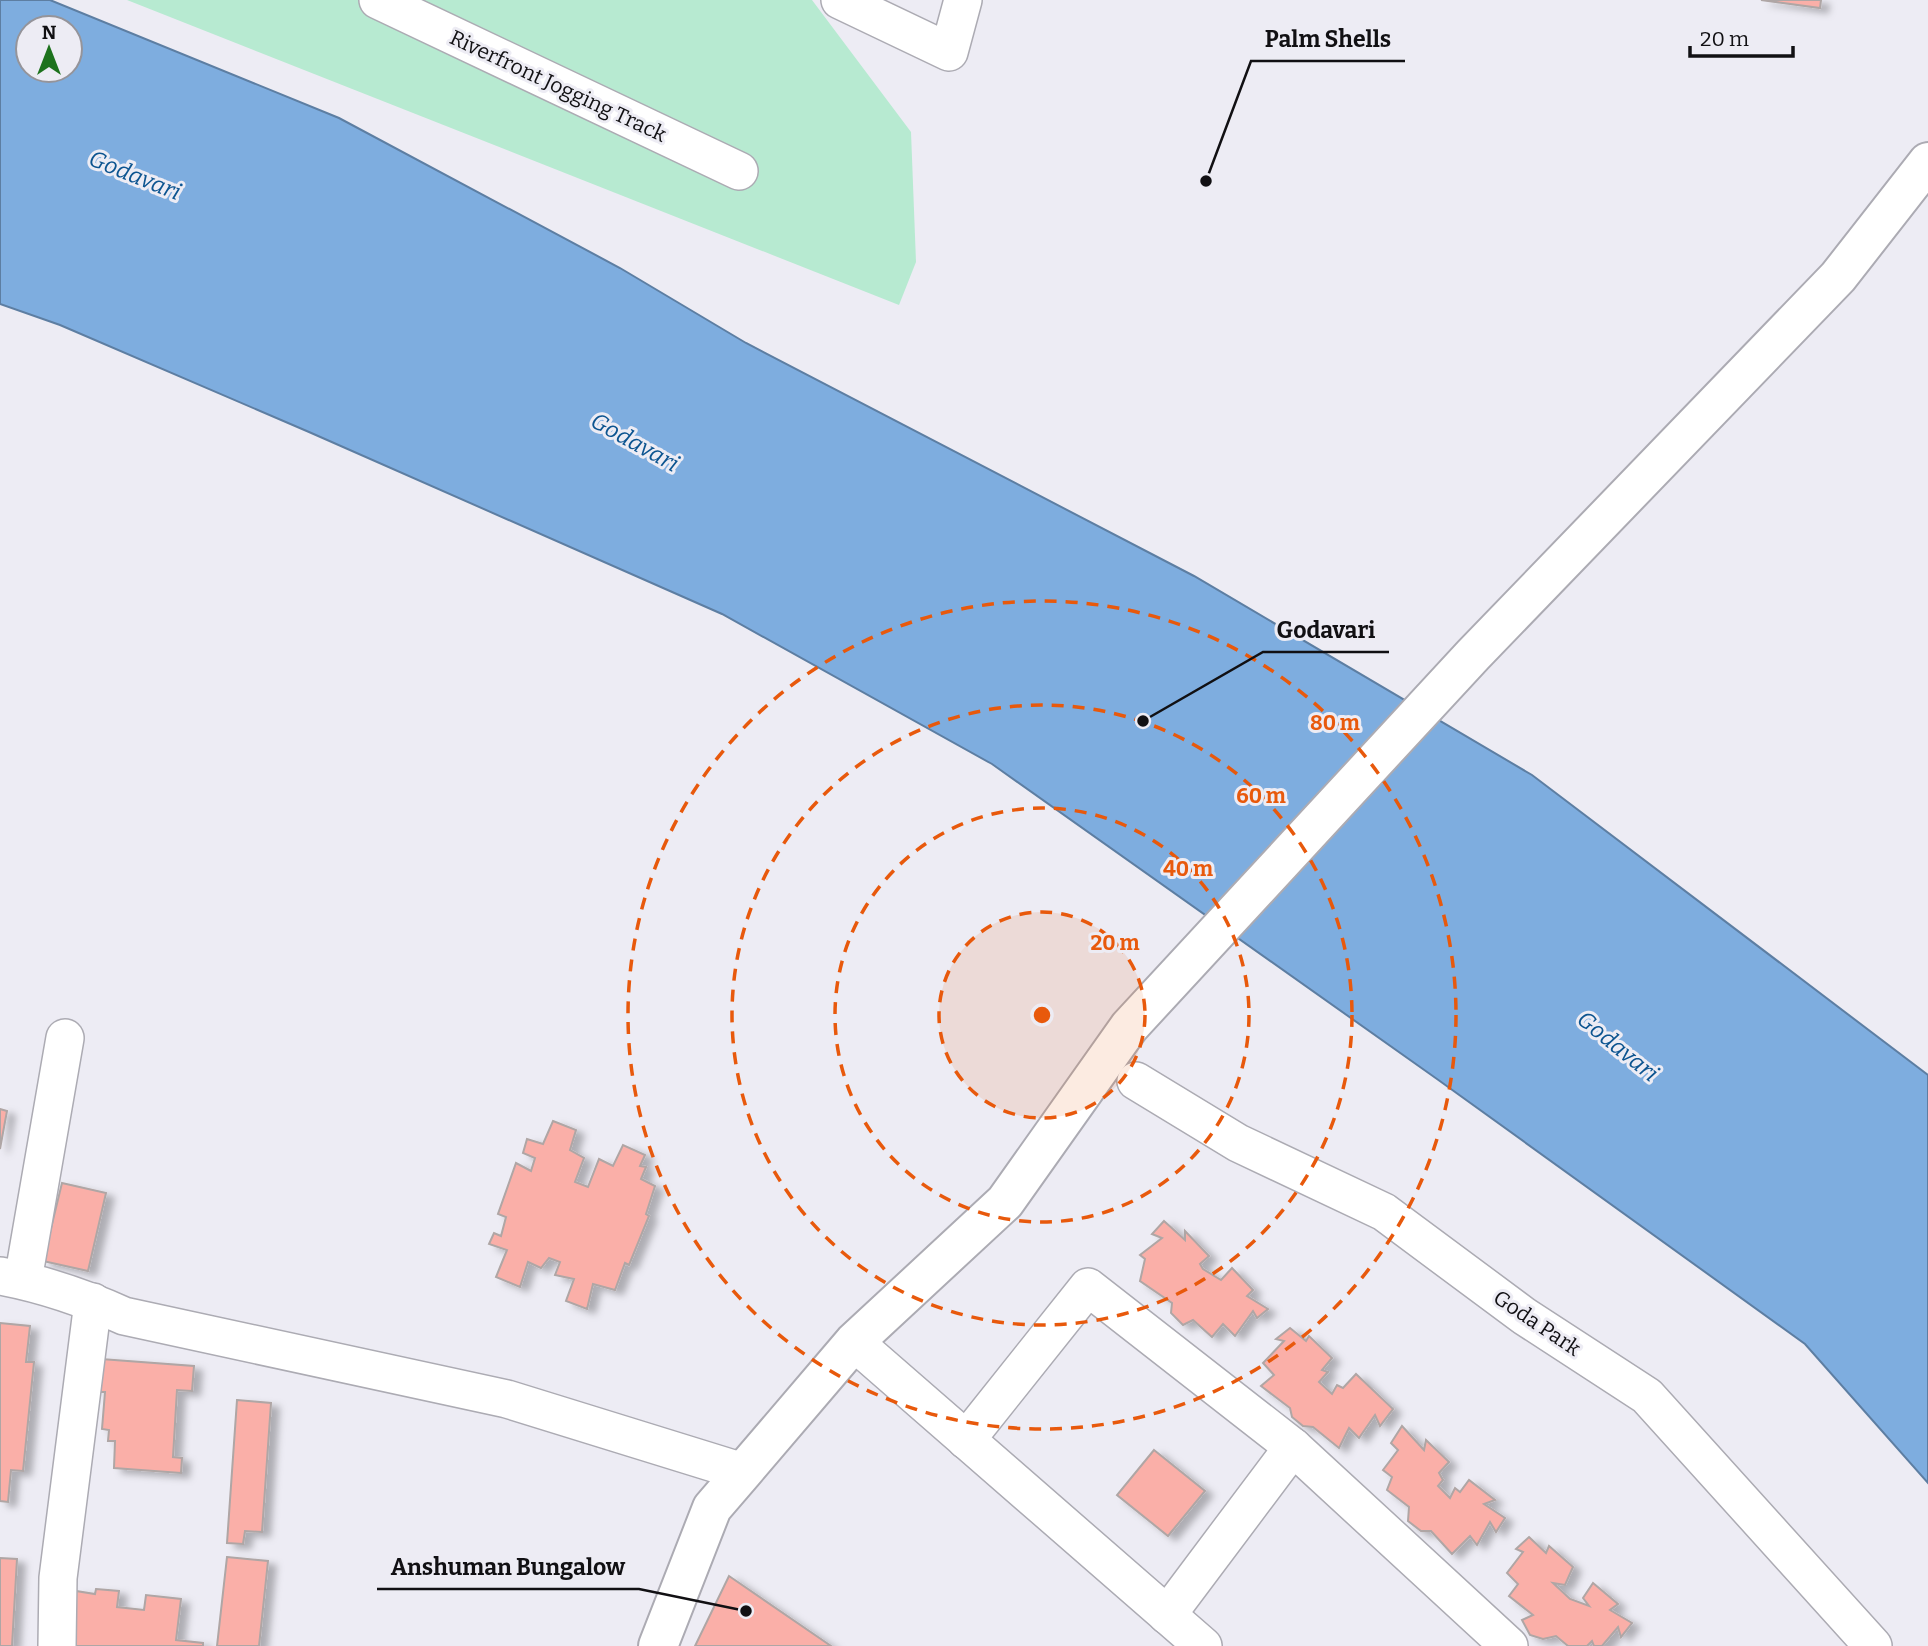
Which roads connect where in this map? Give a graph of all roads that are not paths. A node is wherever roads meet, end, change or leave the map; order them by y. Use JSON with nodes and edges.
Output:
{"nodes":[{"id":1,"x":378,"y":0,"type":"edge"},
{"id":2,"x":840,"y":0,"type":"edge"},
{"id":3,"x":963,"y":0,"type":"edge"},
{"id":4,"x":1928,"y":162,"type":"edge"},
{"id":5,"x":739,"y":171,"type":"dead end"},
{"id":6,"x":65,"y":1038,"type":"dead end"},
{"id":7,"x":1136,"y":1082,"type":"dead end"},
{"id":8,"x":12,"y":1278,"type":"edge"},
{"id":9,"x":93,"y":1302,"type":"junction"},
{"id":10,"x":853,"y":1342,"type":"junction"},
{"id":11,"x":966,"y":1440,"type":"junction"},
{"id":12,"x":1293,"y":1447,"type":"junction"},
{"id":13,"x":743,"y":1472,"type":"junction"},
{"id":14,"x":1167,"y":1615,"type":"junction"},
{"id":15,"x":57,"y":1646,"type":"edge"},
{"id":16,"x":658,"y":1646,"type":"edge"},
{"id":17,"x":1203,"y":1646,"type":"edge"},
{"id":18,"x":1509,"y":1646,"type":"edge"},
{"id":19,"x":1873,"y":1646,"type":"edge"}],
"edges":[{"from":1,"to":5,"type":"street","name":"Riverfront Jogging Track"},
{"from":2,"to":3,"type":"street"},
{"from":4,"to":10,"type":"main road"},
{"from":6,"to":8,"type":"street"},
{"from":7,"to":19,"type":"street","name":"Goda Park"},
{"from":8,"to":9,"type":"street"},
{"from":9,"to":13,"type":"street"},
{"from":9,"to":15,"type":"street"},
{"from":10,"to":11,"type":"street"},
{"from":10,"to":13,"type":"main road"},
{"from":11,"to":12,"type":"street"},
{"from":11,"to":14,"type":"street"},
{"from":12,"to":14,"type":"street"},
{"from":12,"to":18,"type":"street"},
{"from":13,"to":16,"type":"main road"},
{"from":14,"to":17,"type":"street"}]}
